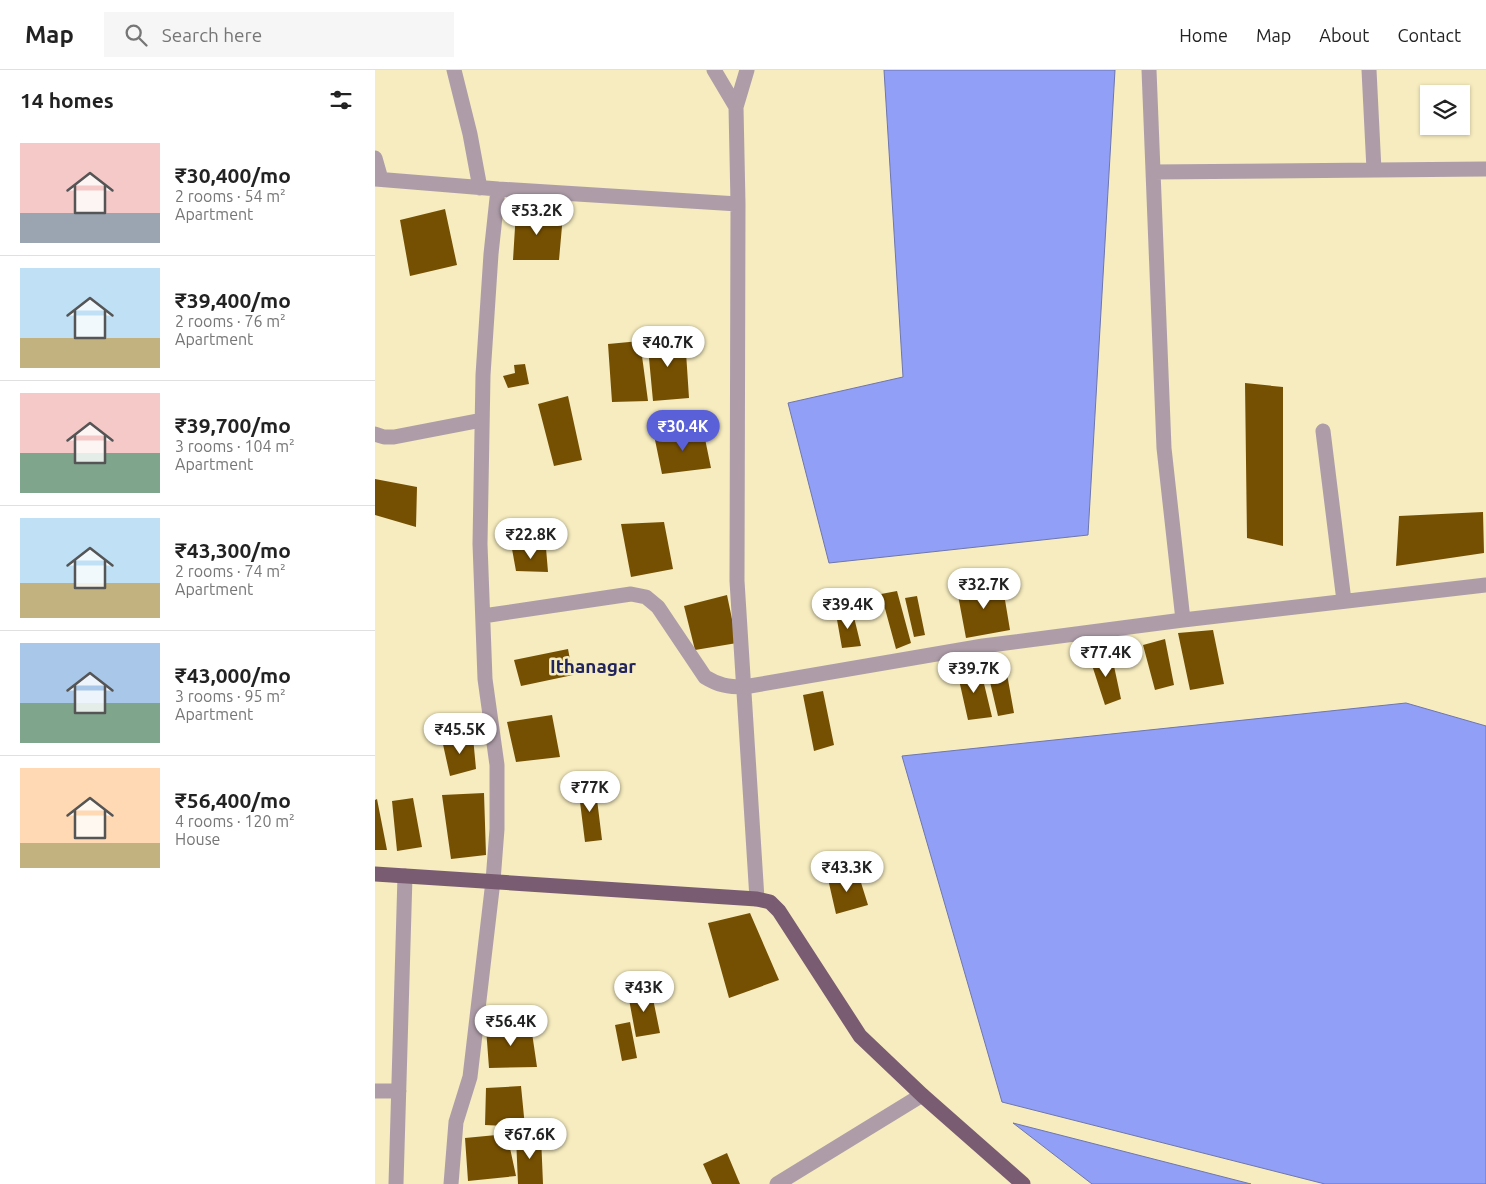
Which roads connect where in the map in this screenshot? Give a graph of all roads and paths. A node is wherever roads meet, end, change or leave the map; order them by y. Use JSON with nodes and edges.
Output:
{"nodes":[{"id":1,"x":454,"y":70,"type":"edge"},
{"id":2,"x":714,"y":70,"type":"edge"},
{"id":3,"x":747,"y":70,"type":"edge"},
{"id":4,"x":1149,"y":70,"type":"edge"},
{"id":5,"x":1369,"y":70,"type":"edge"},
{"id":6,"x":736,"y":107,"type":"junction"},
{"id":7,"x":375,"y":158,"type":"edge"},
{"id":8,"x":1374,"y":170,"type":"junction"},
{"id":9,"x":1485,"y":170,"type":"edge"},
{"id":10,"x":1153,"y":172,"type":"junction"},
{"id":11,"x":378,"y":179,"type":"edge"},
{"id":12,"x":480,"y":188,"type":"junction"},
{"id":13,"x":498,"y":189,"type":"junction"},
{"id":14,"x":738,"y":204,"type":"junction"},
{"id":15,"x":482,"y":420,"type":"junction"},
{"id":16,"x":1323,"y":431,"type":"dead end"},
{"id":17,"x":375,"y":434,"type":"edge"},
{"id":18,"x":1486,"y":585,"type":"edge"},
{"id":19,"x":1344,"y":601,"type":"junction"},
{"id":20,"x":483,"y":616,"type":"junction"},
{"id":21,"x":1183,"y":620,"type":"junction"},
{"id":22,"x":744,"y":687,"type":"junction"},
{"id":23,"x":375,"y":874,"type":"edge"},
{"id":24,"x":405,"y":876,"type":"junction"},
{"id":25,"x":493,"y":881,"type":"junction"},
{"id":26,"x":757,"y":900,"type":"junction"},
{"id":27,"x":375,"y":1091,"type":"edge"},
{"id":28,"x":399,"y":1092,"type":"junction"},
{"id":29,"x":922,"y":1095,"type":"junction"},
{"id":30,"x":396,"y":1184,"type":"edge"},
{"id":31,"x":451,"y":1184,"type":"edge"},
{"id":32,"x":778,"y":1184,"type":"edge"},
{"id":33,"x":1023,"y":1184,"type":"edge"}],
"edges":[{"from":1,"to":12,"type":"street"},
{"from":2,"to":6,"type":"street"},
{"from":3,"to":6,"type":"street"},
{"from":4,"to":10,"type":"street"},
{"from":5,"to":8,"type":"street"},
{"from":6,"to":14,"type":"street"},
{"from":7,"to":11,"type":"street"},
{"from":8,"to":9,"type":"street"},
{"from":8,"to":10,"type":"street"},
{"from":10,"to":21,"type":"street"},
{"from":11,"to":12,"type":"street"},
{"from":12,"to":13,"type":"street"},
{"from":13,"to":14,"type":"street"},
{"from":13,"to":15,"type":"street"},
{"from":14,"to":22,"type":"street"},
{"from":15,"to":17,"type":"street"},
{"from":15,"to":20,"type":"street"},
{"from":16,"to":19,"type":"street"},
{"from":18,"to":19,"type":"street"},
{"from":19,"to":21,"type":"street"},
{"from":20,"to":22,"type":"street"},
{"from":20,"to":25,"type":"street"},
{"from":21,"to":22,"type":"street"},
{"from":22,"to":26,"type":"street"},
{"from":23,"to":24,"type":"main road"},
{"from":24,"to":25,"type":"main road"},
{"from":24,"to":28,"type":"street"},
{"from":25,"to":26,"type":"main road"},
{"from":25,"to":31,"type":"street"},
{"from":26,"to":29,"type":"main road"},
{"from":27,"to":28,"type":"street"},
{"from":28,"to":30,"type":"street"},
{"from":29,"to":32,"type":"street"},
{"from":29,"to":33,"type":"main road"}]}
